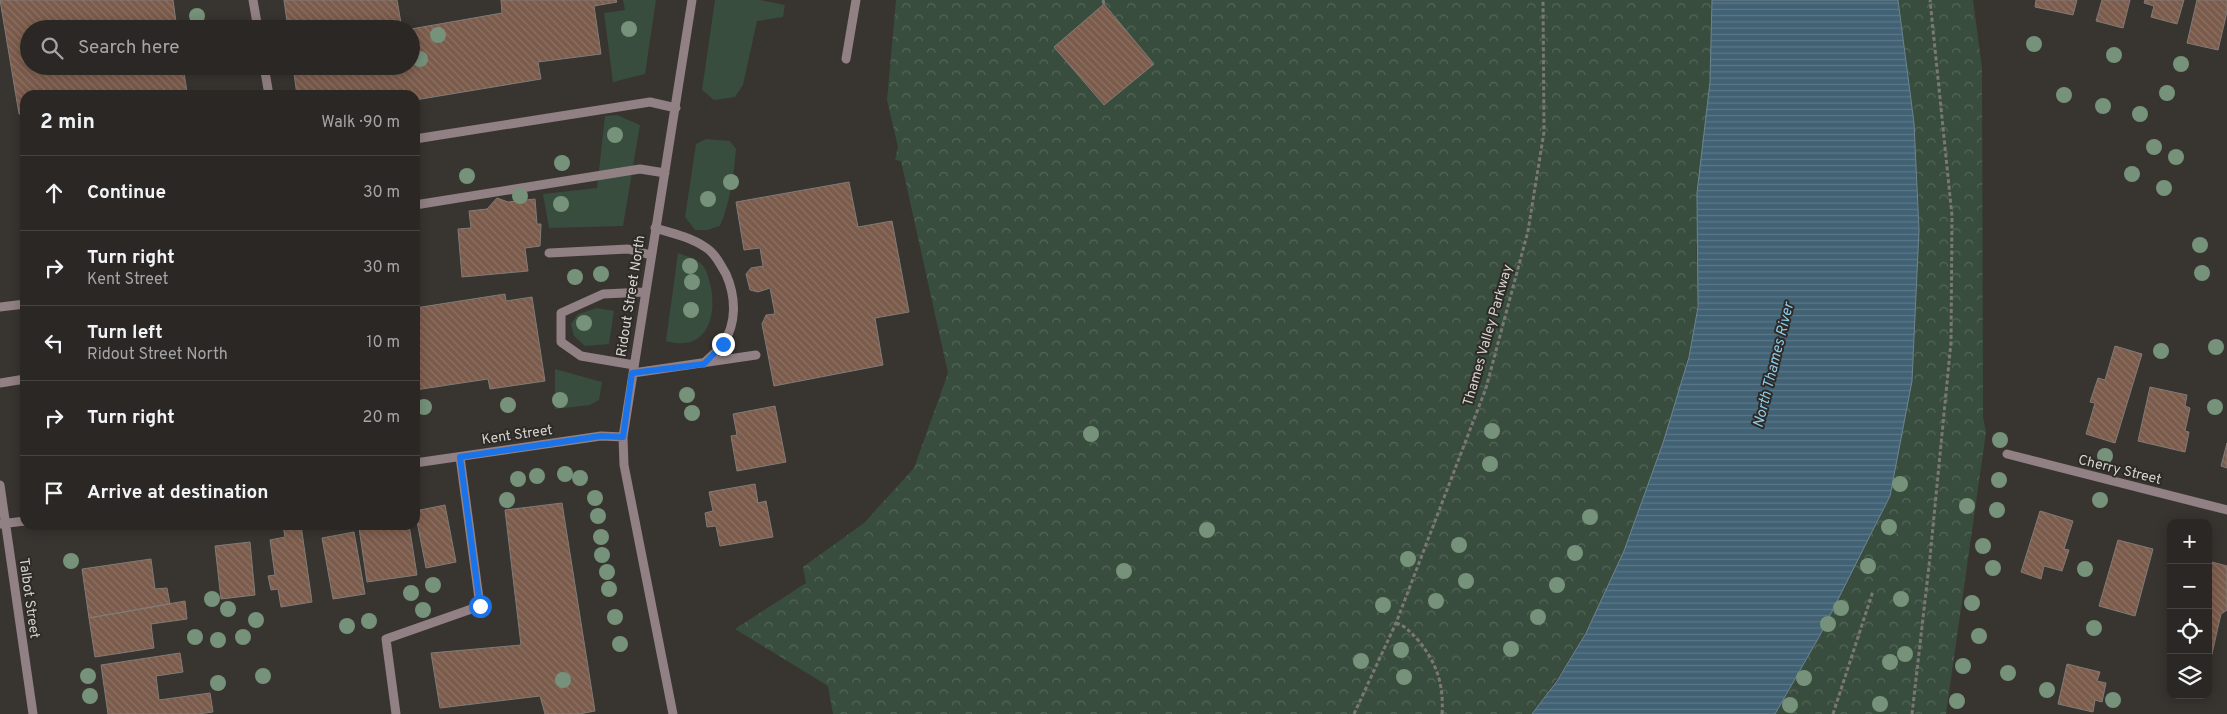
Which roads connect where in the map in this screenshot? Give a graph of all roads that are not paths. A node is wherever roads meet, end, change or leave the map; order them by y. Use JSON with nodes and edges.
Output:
{"nodes":[{"id":1,"x":253,"y":0,"type":"edge"},
{"id":2,"x":692,"y":0,"type":"edge"},
{"id":3,"x":856,"y":0,"type":"edge"},
{"id":4,"x":256,"y":20,"type":"edge"},
{"id":5,"x":846,"y":59,"type":"dead end"},
{"id":6,"x":266,"y":75,"type":"edge"},
{"id":7,"x":268,"y":90,"type":"edge"},
{"id":8,"x":676,"y":108,"type":"junction"},
{"id":9,"x":420,"y":138,"type":"edge"},
{"id":10,"x":664,"y":173,"type":"junction"},
{"id":11,"x":420,"y":204,"type":"edge"},
{"id":12,"x":655,"y":228,"type":"junction"},
{"id":13,"x":549,"y":253,"type":"dead end"},
{"id":14,"x":651,"y":255,"type":"junction"},
{"id":15,"x":645,"y":292,"type":"junction"},
{"id":16,"x":20,"y":305,"type":"edge"},
{"id":17,"x":0,"y":307,"type":"edge"},
{"id":18,"x":756,"y":355,"type":"dead end"},
{"id":19,"x":704,"y":364,"type":"junction"},
{"id":20,"x":633,"y":369,"type":"junction"},
{"id":21,"x":20,"y":380,"type":"edge"},
{"id":22,"x":0,"y":383,"type":"edge"},
{"id":23,"x":623,"y":437,"type":"junction"},
{"id":24,"x":2007,"y":454,"type":"dead end"},
{"id":25,"x":460,"y":457,"type":"junction"},
{"id":26,"x":420,"y":462,"type":"edge"},
{"id":27,"x":0,"y":485,"type":"edge"},
{"id":28,"x":2227,"y":510,"type":"edge"},
{"id":29,"x":20,"y":522,"type":"edge"},
{"id":30,"x":3,"y":524,"type":"edge"},
{"id":31,"x":33,"y":714,"type":"edge"},
{"id":32,"x":396,"y":714,"type":"edge"},
{"id":33,"x":673,"y":714,"type":"edge"}],
"edges":[{"from":1,"to":4,"type":"street"},
{"from":2,"to":8,"type":"street","name":"Ridout Street North"},
{"from":3,"to":5,"type":"street"},
{"from":6,"to":7,"type":"street"},
{"from":8,"to":9,"type":"street"},
{"from":8,"to":10,"type":"street","name":"Ridout Street North"},
{"from":10,"to":11,"type":"street"},
{"from":10,"to":12,"type":"street","name":"Ridout Street North"},
{"from":12,"to":14,"type":"street","name":"Ridout Street North"},
{"from":12,"to":19,"type":"street"},
{"from":13,"to":14,"type":"street"},
{"from":14,"to":15,"type":"street","name":"Ridout Street North"},
{"from":15,"to":20,"type":"street","name":"Ridout Street North"},
{"from":15,"to":20,"type":"street"},
{"from":16,"to":17,"type":"street"},
{"from":18,"to":19,"type":"street"},
{"from":19,"to":20,"type":"street"},
{"from":20,"to":23,"type":"street","name":"Ridout Street North"},
{"from":21,"to":22,"type":"street"},
{"from":23,"to":25,"type":"street","name":"Kent Street"},
{"from":23,"to":33,"type":"street","name":"Ridout Street North"},
{"from":24,"to":28,"type":"street","name":"Cherry Street"},
{"from":25,"to":26,"type":"street","name":"Kent Street"},
{"from":25,"to":32,"type":"street"},
{"from":27,"to":30,"type":"street","name":"Talbot Street"},
{"from":29,"to":30,"type":"street"},
{"from":30,"to":31,"type":"street","name":"Talbot Street"}]}
